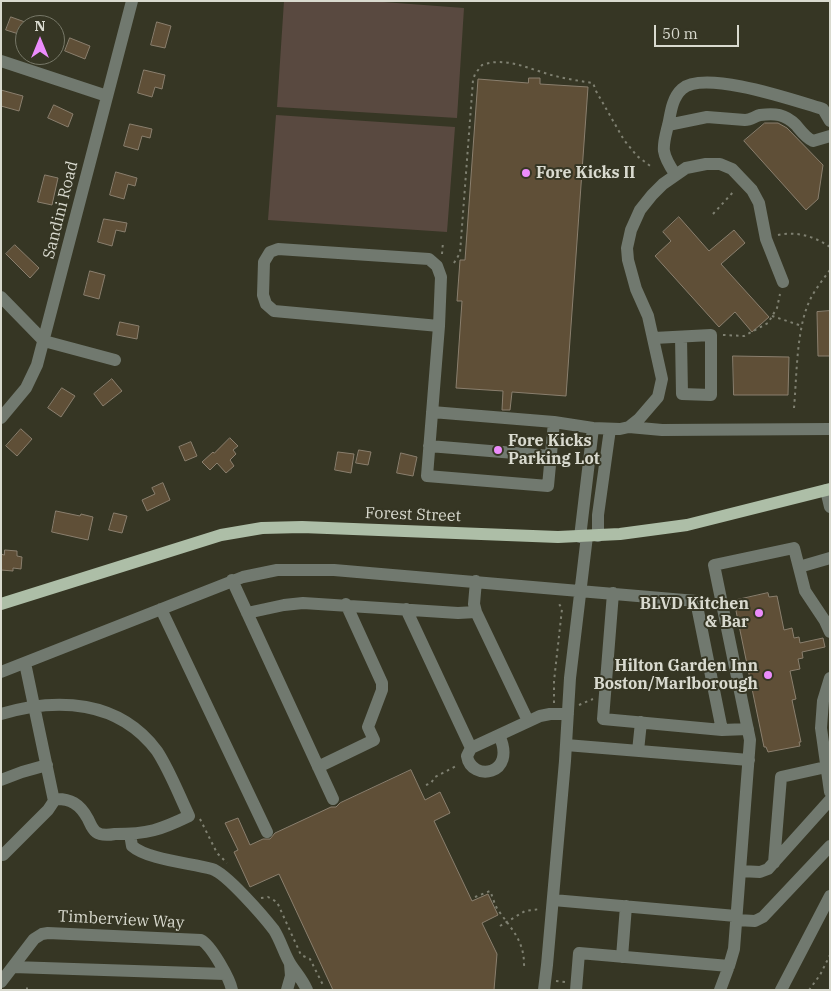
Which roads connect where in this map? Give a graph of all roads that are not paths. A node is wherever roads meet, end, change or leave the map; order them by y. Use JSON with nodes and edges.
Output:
{"nodes":[{"id":1,"x":132,"y":1,"type":"edge"},
{"id":2,"x":1,"y":61,"type":"edge"},
{"id":3,"x":107,"y":96,"type":"junction"},
{"id":4,"x":830,"y":121,"type":"edge"},
{"id":5,"x":668,"y":125,"type":"junction"},
{"id":6,"x":830,"y":136,"type":"edge"},
{"id":7,"x":675,"y":174,"type":"junction"},
{"id":8,"x":783,"y":282,"type":"road end"},
{"id":9,"x":1,"y":297,"type":"edge"},
{"id":10,"x":439,"y":326,"type":"junction"},
{"id":11,"x":681,"y":337,"type":"junction"},
{"id":12,"x":654,"y":338,"type":"junction"},
{"id":13,"x":44,"y":341,"type":"junction"},
{"id":14,"x":115,"y":360,"type":"dead end"},
{"id":15,"x":432,"y":412,"type":"junction"},
{"id":16,"x":1,"y":418,"type":"edge"},
{"id":17,"x":554,"y":422,"type":"junction"},
{"id":18,"x":629,"y":427,"type":"junction"},
{"id":19,"x":602,"y":428,"type":"junction"},
{"id":20,"x":830,"y":429,"type":"edge"},
{"id":21,"x":429,"y":446,"type":"junction"},
{"id":22,"x":551,"y":456,"type":"junction"},
{"id":23,"x":828,"y":490,"type":"edge"},
{"id":24,"x":830,"y":507,"type":"edge"},
{"id":25,"x":588,"y":536,"type":"junction"},
{"id":26,"x":830,"y":558,"type":"edge"},
{"id":27,"x":799,"y":567,"type":"junction"},
{"id":28,"x":232,"y":580,"type":"junction"},
{"id":29,"x":476,"y":582,"type":"junction"},
{"id":30,"x":581,"y":590,"type":"junction"},
{"id":31,"x":613,"y":593,"type":"junction"},
{"id":32,"x":1,"y":604,"type":"edge"},
{"id":33,"x":346,"y":604,"type":"junction"},
{"id":34,"x":161,"y":609,"type":"junction"},
{"id":35,"x":406,"y":609,"type":"junction"},
{"id":36,"x":476,"y":612,"type":"junction"},
{"id":37,"x":247,"y":613,"type":"junction"},
{"id":38,"x":830,"y":632,"type":"edge"},
{"id":39,"x":25,"y":663,"type":"junction"},
{"id":40,"x":1,"y":672,"type":"edge"},
{"id":41,"x":830,"y":678,"type":"edge"},
{"id":42,"x":34,"y":706,"type":"junction"},
{"id":43,"x":571,"y":710,"type":"junction"},
{"id":44,"x":1,"y":714,"type":"edge"},
{"id":45,"x":528,"y":721,"type":"junction"},
{"id":46,"x":641,"y":722,"type":"junction"},
{"id":47,"x":748,"y":729,"type":"junction"},
{"id":48,"x":722,"y":730,"type":"junction"},
{"id":49,"x":499,"y":735,"type":"junction"},
{"id":50,"x":566,"y":745,"type":"junction"},
{"id":51,"x":471,"y":748,"type":"junction"},
{"id":52,"x":638,"y":751,"type":"junction"},
{"id":53,"x":748,"y":760,"type":"junction"},
{"id":54,"x":47,"y":765,"type":"junction"},
{"id":55,"x":318,"y":767,"type":"junction"},
{"id":56,"x":828,"y":767,"type":"edge"},
{"id":57,"x":1,"y":780,"type":"edge"},
{"id":58,"x":830,"y":792,"type":"edge"},
{"id":59,"x":54,"y":799,"type":"junction"},
{"id":60,"x":333,"y":800,"type":"dead end"},
{"id":61,"x":830,"y":800,"type":"edge"},
{"id":62,"x":266,"y":832,"type":"dead end"},
{"id":63,"x":130,"y":834,"type":"junction"},
{"id":64,"x":830,"y":846,"type":"edge"},
{"id":65,"x":3,"y":855,"type":"dead end"},
{"id":66,"x":774,"y":862,"type":"junction"},
{"id":67,"x":740,"y":871,"type":"junction"},
{"id":68,"x":830,"y":896,"type":"edge"},
{"id":69,"x":549,"y":904,"type":"junction"},
{"id":70,"x":626,"y":906,"type":"junction"},
{"id":71,"x":736,"y":918,"type":"junction"},
{"id":72,"x":622,"y":957,"type":"junction"},
{"id":73,"x":290,"y":964,"type":"junction"},
{"id":74,"x":730,"y":966,"type":"junction"},
{"id":75,"x":13,"y":967,"type":"junction"},
{"id":76,"x":225,"y":974,"type":"junction"},
{"id":77,"x":1,"y":982,"type":"edge"},
{"id":78,"x":548,"y":985,"type":"edge"},
{"id":79,"x":572,"y":986,"type":"edge"},
{"id":80,"x":232,"y":990,"type":"edge"},
{"id":81,"x":287,"y":990,"type":"edge"},
{"id":82,"x":307,"y":990,"type":"edge"},
{"id":83,"x":720,"y":990,"type":"edge"},
{"id":84,"x":781,"y":990,"type":"edge"}],
"edges":[{"from":1,"to":3,"type":"street","name":"Sandini Road"},
{"from":2,"to":3,"type":"street"},
{"from":3,"to":13,"type":"street","name":"Sandini Road"},
{"from":4,"to":5,"type":"street"},
{"from":5,"to":6,"type":"street"},
{"from":5,"to":7,"type":"street"},
{"from":7,"to":8,"type":"street"},
{"from":7,"to":12,"type":"street"},
{"from":9,"to":13,"type":"street"},
{"from":10,"to":10,"type":"street"},
{"from":10,"to":15,"type":"street"},
{"from":11,"to":11,"type":"street"},
{"from":11,"to":12,"type":"street"},
{"from":12,"to":18,"type":"street"},
{"from":13,"to":14,"type":"street"},
{"from":13,"to":16,"type":"street","name":"Sandini Road"},
{"from":15,"to":17,"type":"street"},
{"from":15,"to":21,"type":"street"},
{"from":17,"to":19,"type":"street"},
{"from":17,"to":22,"type":"street"},
{"from":18,"to":19,"type":"street"},
{"from":18,"to":20,"type":"street"},
{"from":19,"to":25,"type":"street"},
{"from":19,"to":25,"type":"street"},
{"from":21,"to":22,"type":"street"},
{"from":21,"to":22,"type":"street"},
{"from":23,"to":24,"type":"street"},
{"from":23,"to":25,"type":"main road","name":"Forest Street"},
{"from":25,"to":30,"type":"street"},
{"from":25,"to":32,"type":"main road","name":"Forest Street"},
{"from":26,"to":27,"type":"street"},
{"from":27,"to":38,"type":"street"},
{"from":27,"to":47,"type":"street"},
{"from":28,"to":29,"type":"street"},
{"from":28,"to":34,"type":"street"},
{"from":28,"to":37,"type":"street"},
{"from":29,"to":30,"type":"street"},
{"from":29,"to":36,"type":"street"},
{"from":30,"to":31,"type":"street"},
{"from":30,"to":43,"type":"street"},
{"from":31,"to":46,"type":"street"},
{"from":31,"to":48,"type":"street"},
{"from":33,"to":35,"type":"street"},
{"from":33,"to":37,"type":"street"},
{"from":33,"to":55,"type":"street"},
{"from":34,"to":39,"type":"street"},
{"from":34,"to":62,"type":"street"},
{"from":35,"to":36,"type":"street"},
{"from":35,"to":51,"type":"street"},
{"from":36,"to":45,"type":"street"},
{"from":37,"to":55,"type":"street"},
{"from":39,"to":40,"type":"street"},
{"from":39,"to":42,"type":"street"},
{"from":41,"to":56,"type":"street"},
{"from":42,"to":44,"type":"street"},
{"from":42,"to":54,"type":"street"},
{"from":42,"to":63,"type":"street"},
{"from":43,"to":45,"type":"street"},
{"from":43,"to":50,"type":"street"},
{"from":45,"to":49,"type":"street"},
{"from":46,"to":48,"type":"street"},
{"from":46,"to":52,"type":"street"},
{"from":47,"to":48,"type":"street"},
{"from":47,"to":53,"type":"street"},
{"from":49,"to":51,"type":"street"},
{"from":49,"to":51,"type":"street"},
{"from":50,"to":52,"type":"street"},
{"from":50,"to":69,"type":"street"},
{"from":52,"to":53,"type":"street"},
{"from":53,"to":67,"type":"street"},
{"from":54,"to":57,"type":"street"},
{"from":54,"to":59,"type":"street"},
{"from":55,"to":60,"type":"street"},
{"from":56,"to":58,"type":"street"},
{"from":56,"to":66,"type":"street"},
{"from":59,"to":63,"type":"street"},
{"from":59,"to":65,"type":"street"},
{"from":61,"to":66,"type":"street"},
{"from":63,"to":73,"type":"street"},
{"from":64,"to":71,"type":"street"},
{"from":66,"to":67,"type":"street"},
{"from":67,"to":71,"type":"street"},
{"from":68,"to":84,"type":"street"},
{"from":69,"to":70,"type":"street"},
{"from":69,"to":78,"type":"street"},
{"from":70,"to":71,"type":"street"},
{"from":70,"to":72,"type":"street"},
{"from":71,"to":74,"type":"street"},
{"from":72,"to":74,"type":"street"},
{"from":72,"to":79,"type":"street"},
{"from":73,"to":81,"type":"street"},
{"from":73,"to":82,"type":"street"},
{"from":74,"to":83,"type":"street"},
{"from":75,"to":76,"type":"street"},
{"from":75,"to":76,"type":"street","name":"Timberview Way"},
{"from":75,"to":77,"type":"street","name":"Timberview Way"},
{"from":76,"to":80,"type":"street","name":"Timberview Way"}]}
